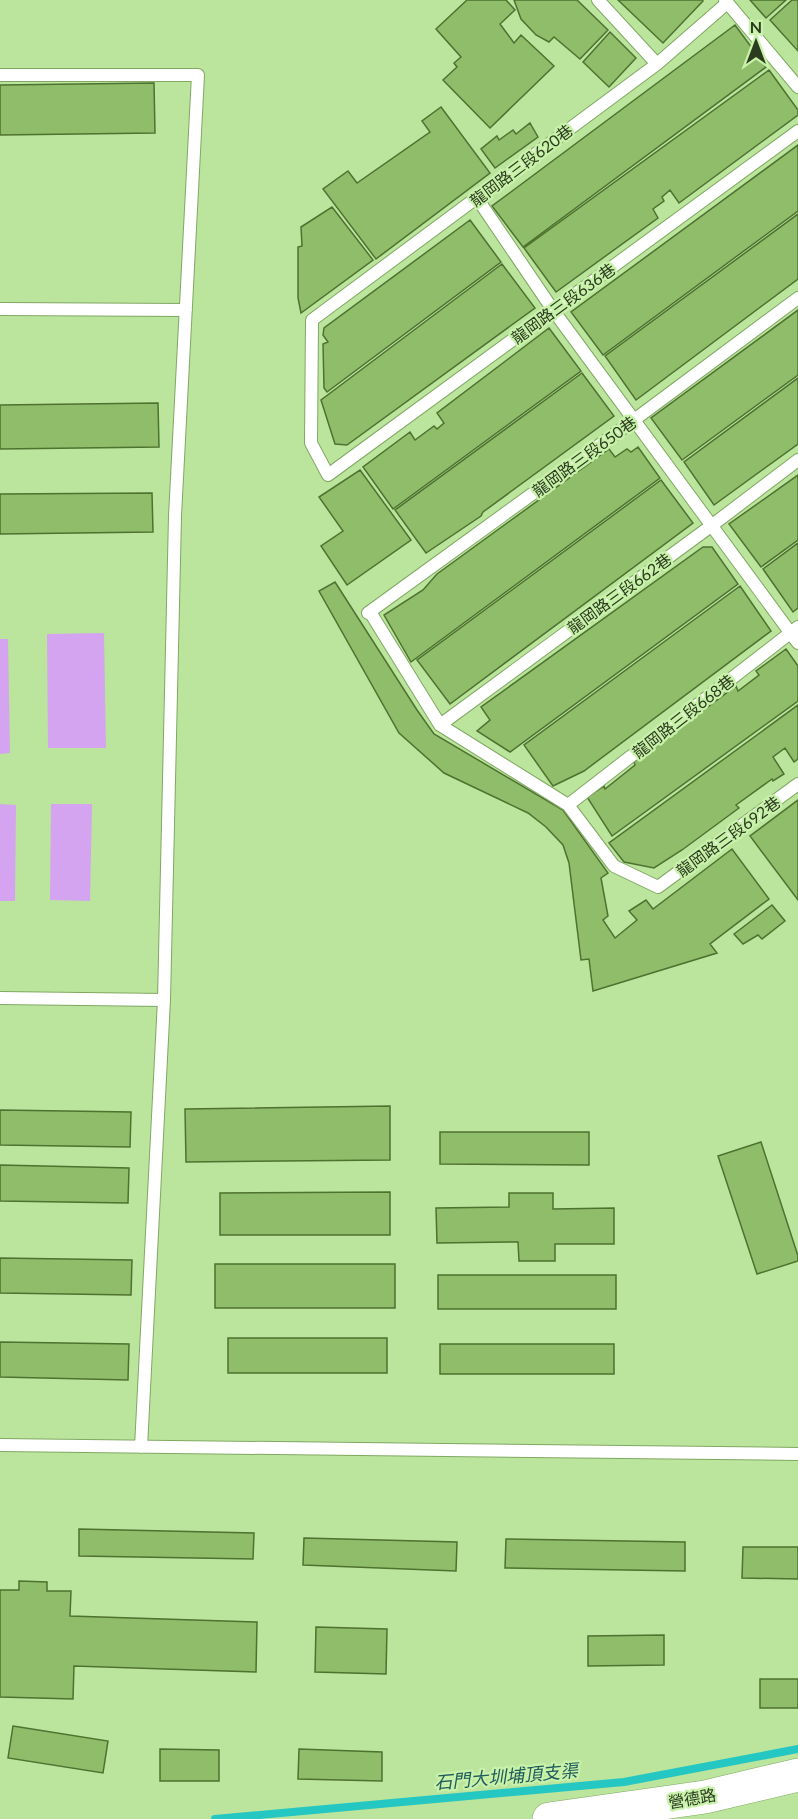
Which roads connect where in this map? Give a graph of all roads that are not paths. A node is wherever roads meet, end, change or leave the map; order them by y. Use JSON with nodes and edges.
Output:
{"nodes":[{"id":1,"x":598,"y":0,"type":"edge"},
{"id":2,"x":725,"y":2,"type":"edge"},
{"id":3,"x":657,"y":64,"type":"junction"},
{"id":4,"x":0,"y":75,"type":"edge"},
{"id":5,"x":798,"y":87,"type":"edge"},
{"id":6,"x":798,"y":131,"type":"edge"},
{"id":7,"x":477,"y":198,"type":"junction"},
{"id":8,"x":798,"y":298,"type":"edge"},
{"id":9,"x":0,"y":309,"type":"edge"},
{"id":10,"x":186,"y":310,"type":"junction"},
{"id":11,"x":553,"y":310,"type":"junction"},
{"id":12,"x":634,"y":420,"type":"junction"},
{"id":13,"x":798,"y":460,"type":"edge"},
{"id":14,"x":328,"y":475,"type":"joint"},
{"id":15,"x":711,"y":526,"type":"junction"},
{"id":16,"x":794,"y":629,"type":"edge"},
{"id":17,"x":798,"y":643,"type":"edge"},
{"id":18,"x":440,"y":725,"type":"junction"},
{"id":19,"x":798,"y":784,"type":"edge"},
{"id":20,"x":568,"y":805,"type":"junction"},
{"id":21,"x":0,"y":998,"type":"edge"},
{"id":22,"x":164,"y":1000,"type":"junction"},
{"id":23,"x":0,"y":1445,"type":"edge"},
{"id":24,"x":141,"y":1447,"type":"junction"},
{"id":25,"x":798,"y":1454,"type":"edge"},
{"id":26,"x":798,"y":1775,"type":"edge"},
{"id":27,"x":549,"y":1819,"type":"edge"}],
"edges":[{"from":1,"to":3,"type":"lane"},
{"from":2,"to":3,"type":"lane","name":"龍岡路三段620巷"},
{"from":2,"to":5,"type":"lane"},
{"from":3,"to":7,"type":"lane","name":"龍岡路三段620巷"},
{"from":4,"to":10,"type":"lane"},
{"from":6,"to":11,"type":"lane","name":"龍岡路三段636巷"},
{"from":7,"to":11,"type":"lane"},
{"from":7,"to":14,"type":"lane","name":"龍岡路三段620巷"},
{"from":8,"to":12,"type":"lane","name":"龍岡路三段650巷"},
{"from":9,"to":10,"type":"lane"},
{"from":10,"to":22,"type":"lane"},
{"from":11,"to":12,"type":"lane"},
{"from":11,"to":14,"type":"lane","name":"龍岡路三段636巷"},
{"from":12,"to":15,"type":"lane"},
{"from":12,"to":18,"type":"lane","name":"龍岡路三段650巷"},
{"from":13,"to":15,"type":"lane","name":"龍岡路三段662巷"},
{"from":15,"to":16,"type":"lane"},
{"from":15,"to":18,"type":"lane","name":"龍岡路三段662巷"},
{"from":16,"to":17,"type":"lane"},
{"from":16,"to":20,"type":"lane","name":"龍岡路三段668巷"},
{"from":18,"to":20,"type":"lane"},
{"from":19,"to":20,"type":"lane","name":"龍岡路三段692巷"},
{"from":21,"to":22,"type":"lane"},
{"from":22,"to":24,"type":"lane"},
{"from":23,"to":24,"type":"lane"},
{"from":24,"to":25,"type":"lane"},
{"from":26,"to":27,"type":"street","name":"營德路"}]}
